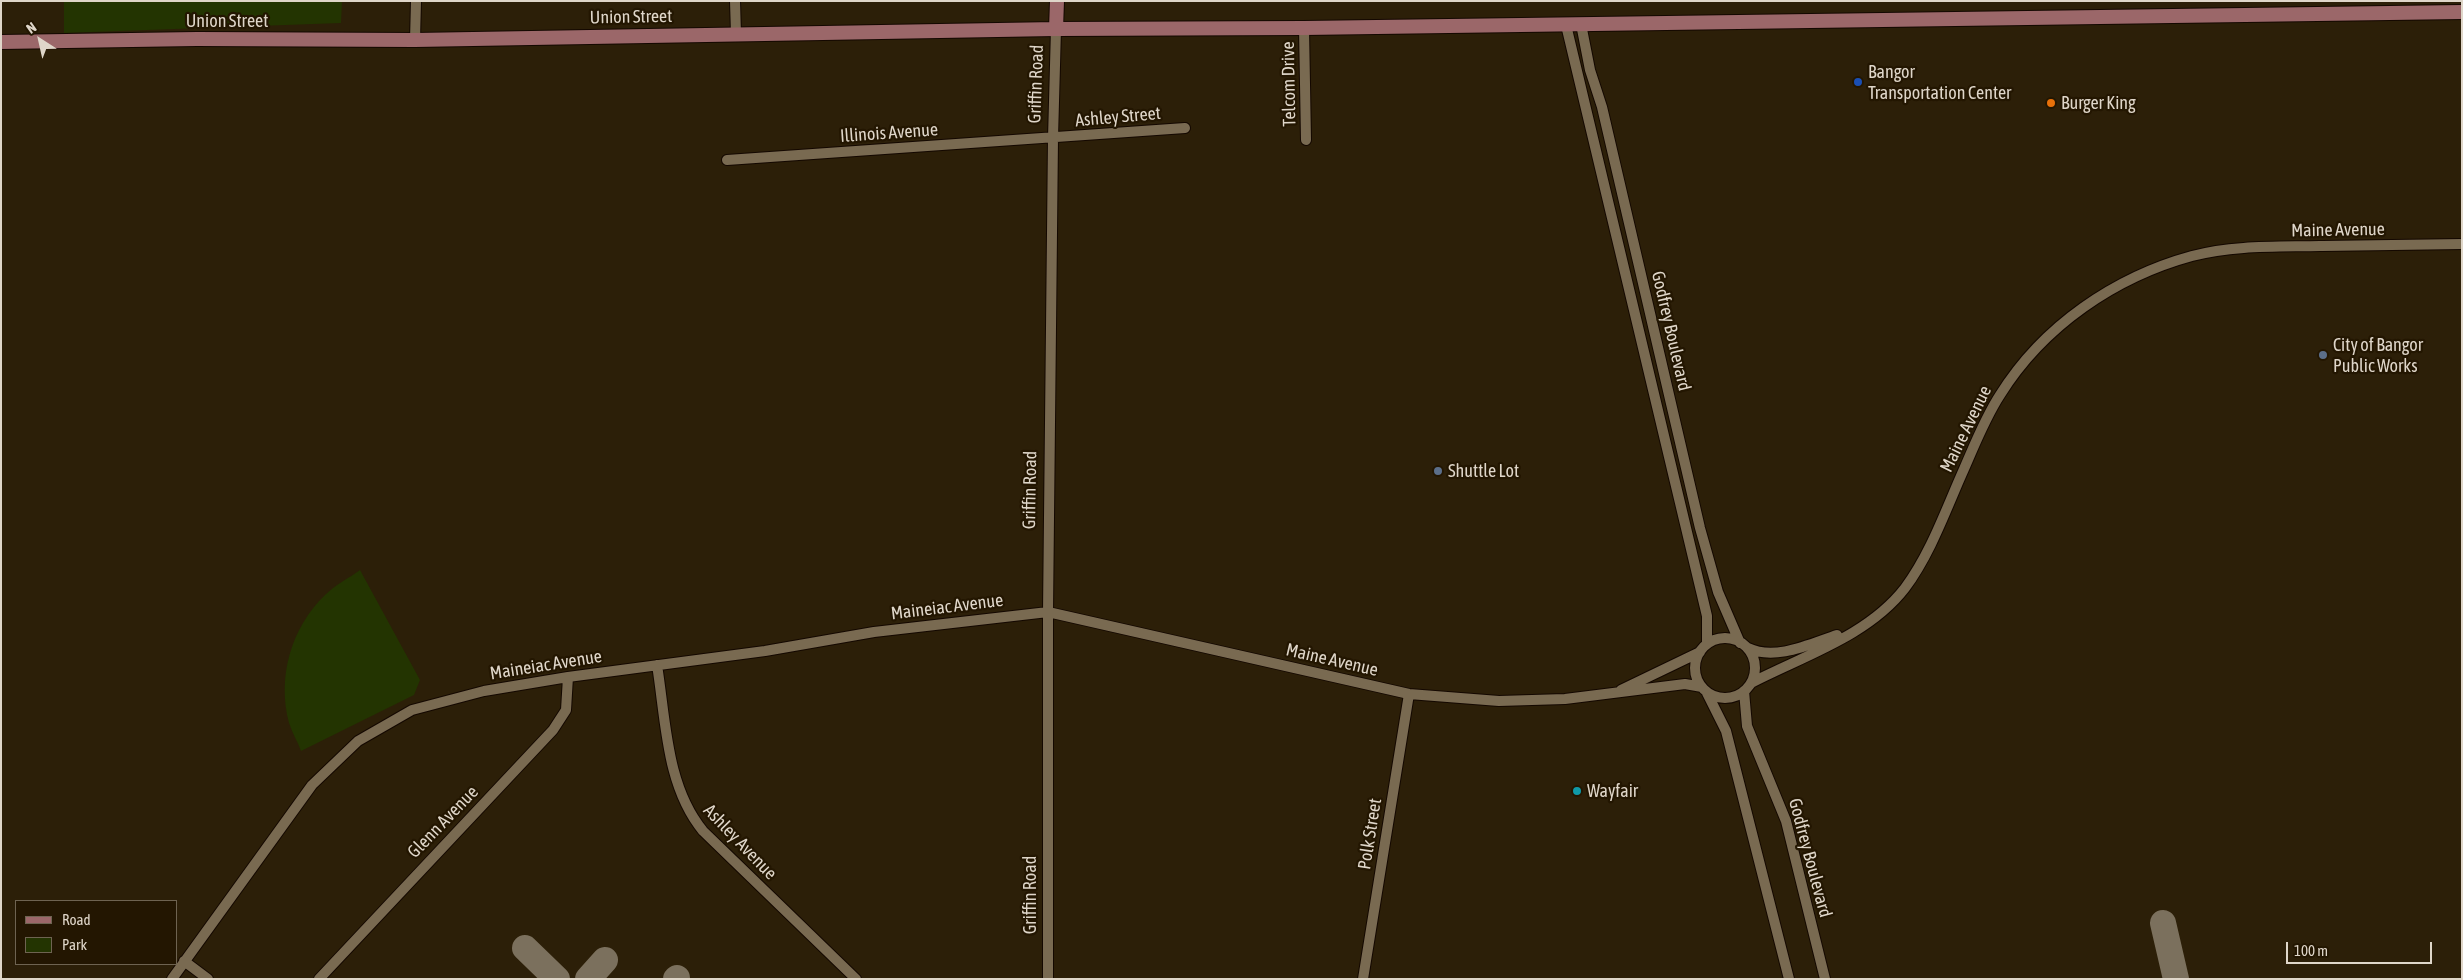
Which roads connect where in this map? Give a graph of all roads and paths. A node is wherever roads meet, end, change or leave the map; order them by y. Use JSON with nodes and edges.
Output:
{"nodes":[{"id":1,"x":416,"y":1,"type":"edge"},
{"id":2,"x":735,"y":1,"type":"edge"},
{"id":3,"x":1057,"y":1,"type":"edge"},
{"id":4,"x":2462,"y":12,"type":"edge"},
{"id":5,"x":1581,"y":24,"type":"junction"},
{"id":6,"x":1566,"y":25,"type":"junction"},
{"id":7,"x":1304,"y":28,"type":"junction"},
{"id":8,"x":1056,"y":29,"type":"junction"},
{"id":9,"x":736,"y":34,"type":"junction"},
{"id":10,"x":415,"y":40,"type":"junction"},
{"id":11,"x":1,"y":42,"type":"edge"},
{"id":12,"x":1185,"y":128,"type":"dead end"},
{"id":13,"x":1053,"y":138,"type":"junction"},
{"id":14,"x":1306,"y":140,"type":"dead end"},
{"id":15,"x":727,"y":160,"type":"dead end"},
{"id":16,"x":2462,"y":244,"type":"edge"},
{"id":17,"x":1048,"y":612,"type":"junction"},
{"id":18,"x":1862,"y":626,"type":"junction"},
{"id":19,"x":1744,"y":645,"type":"junction"},
{"id":20,"x":1703,"y":648,"type":"junction"},
{"id":21,"x":657,"y":665,"type":"junction"},
{"id":22,"x":568,"y":677,"type":"junction"},
{"id":23,"x":1748,"y":687,"type":"junction"},
{"id":24,"x":1705,"y":690,"type":"junction"},
{"id":25,"x":1409,"y":694,"type":"junction"},
{"id":26,"x":1614,"y":694,"type":"junction"},
{"id":27,"x":184,"y":961,"type":"junction"},
{"id":28,"x":172,"y":979,"type":"edge"},
{"id":29,"x":208,"y":979,"type":"edge"},
{"id":30,"x":319,"y":979,"type":"edge"},
{"id":31,"x":856,"y":979,"type":"edge"},
{"id":32,"x":1048,"y":979,"type":"edge"},
{"id":33,"x":1363,"y":979,"type":"edge"},
{"id":34,"x":1789,"y":979,"type":"edge"},
{"id":35,"x":1825,"y":979,"type":"edge"}],
"edges":[{"from":1,"to":10,"type":"street"},
{"from":2,"to":9,"type":"street"},
{"from":3,"to":8,"type":"main road","name":"Griffin Road"},
{"from":4,"to":5,"type":"main road","name":"Union Street"},
{"from":5,"to":6,"type":"main road","name":"Union Street"},
{"from":5,"to":19,"type":"street","name":"Godfrey Boulevard"},
{"from":6,"to":7,"type":"main road","name":"Union Street"},
{"from":6,"to":20,"type":"street","name":"Godfrey Boulevard"},
{"from":7,"to":8,"type":"main road","name":"Union Street"},
{"from":7,"to":14,"type":"street","name":"Telcom Drive"},
{"from":8,"to":9,"type":"main road","name":"Union Street"},
{"from":8,"to":13,"type":"street","name":"Griffin Road"},
{"from":9,"to":10,"type":"main road","name":"Union Street"},
{"from":10,"to":11,"type":"main road","name":"Union Street"},
{"from":12,"to":13,"type":"street","name":"Ashley Street"},
{"from":13,"to":15,"type":"street","name":"Illinois Avenue"},
{"from":13,"to":17,"type":"street","name":"Griffin Road"},
{"from":16,"to":18,"type":"street","name":"Maine Avenue"},
{"from":17,"to":21,"type":"street","name":"Maineiac Avenue"},
{"from":17,"to":25,"type":"street","name":"Maine Avenue"},
{"from":17,"to":32,"type":"street","name":"Griffin Road"},
{"from":18,"to":19,"type":"street","name":"Maine Avenue"},
{"from":18,"to":23,"type":"street","name":"Maine Avenue"},
{"from":19,"to":20,"type":"street"},
{"from":19,"to":23,"type":"street"},
{"from":20,"to":24,"type":"street"},
{"from":20,"to":26,"type":"street","name":"Maine Avenue"},
{"from":21,"to":22,"type":"street","name":"Maineiac Avenue"},
{"from":21,"to":31,"type":"street","name":"Ashley Avenue"},
{"from":22,"to":27,"type":"street","name":"Maineiac Avenue"},
{"from":22,"to":30,"type":"street","name":"Glenn Avenue"},
{"from":23,"to":24,"type":"street"},
{"from":23,"to":35,"type":"street","name":"Godfrey Boulevard"},
{"from":24,"to":26,"type":"street","name":"Maine Avenue"},
{"from":24,"to":34,"type":"street"},
{"from":25,"to":26,"type":"street","name":"Maine Avenue"},
{"from":25,"to":33,"type":"street","name":"Polk Street"},
{"from":27,"to":28,"type":"street","name":"Maineiac Avenue"},
{"from":27,"to":29,"type":"street"}]}
